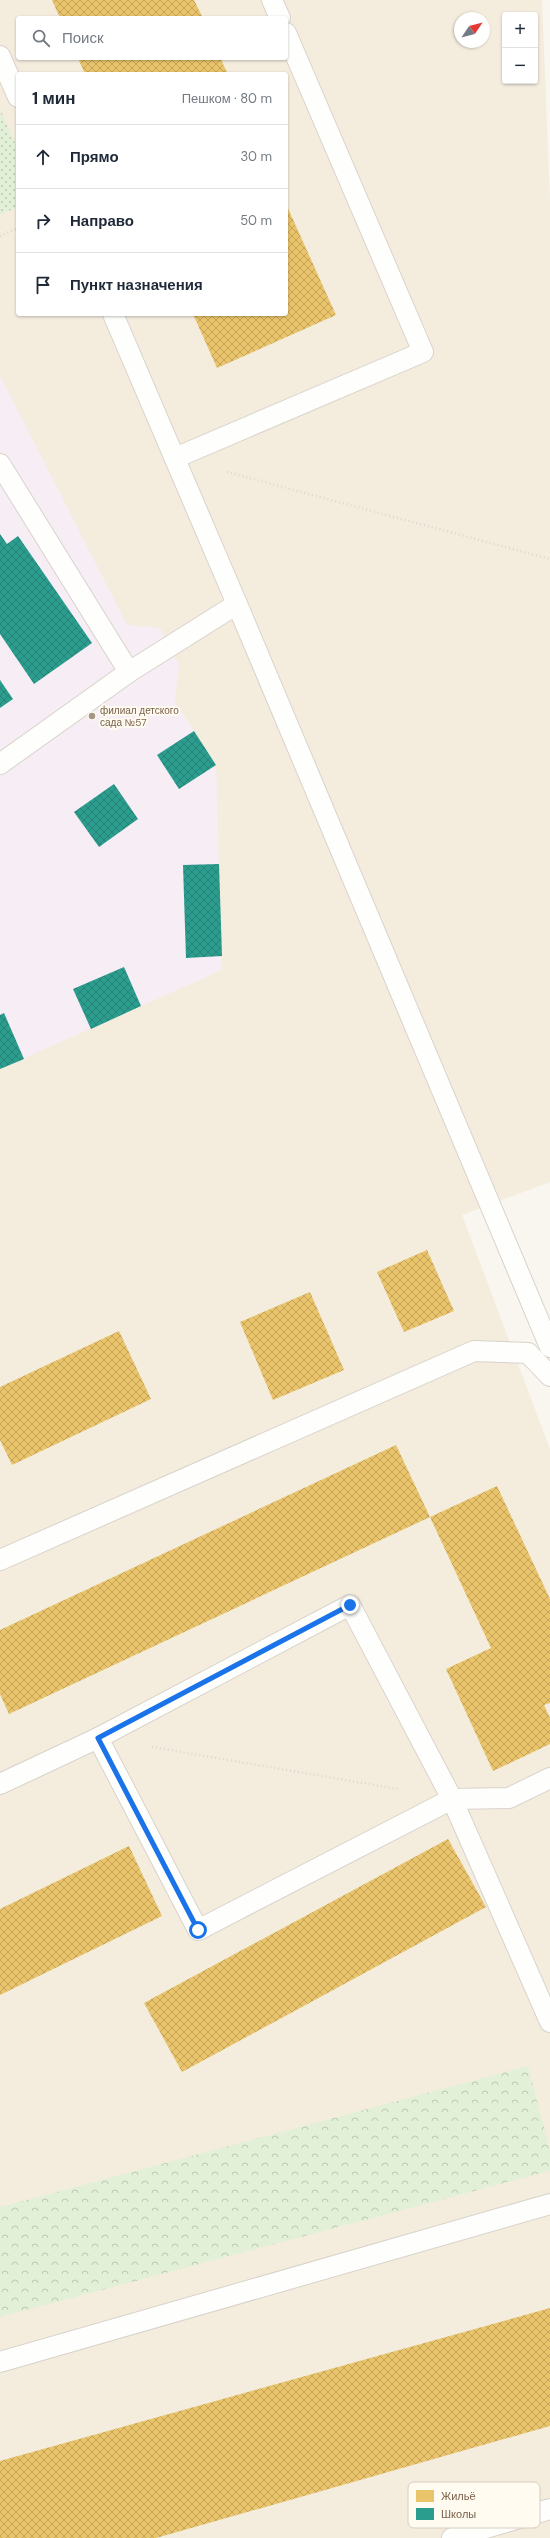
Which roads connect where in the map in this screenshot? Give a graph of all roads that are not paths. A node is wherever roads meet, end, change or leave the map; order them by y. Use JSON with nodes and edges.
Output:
{"nodes":[{"id":1,"x":272,"y":0,"type":"edge"},
{"id":2,"x":279,"y":16,"type":"edge"},
{"id":3,"x":288,"y":38,"type":"edge"},
{"id":4,"x":0,"y":56,"type":"edge"},
{"id":5,"x":16,"y":92,"type":"edge"},
{"id":6,"x":114,"y":316,"type":"edge"},
{"id":7,"x":174,"y":458,"type":"junction"},
{"id":8,"x":0,"y":464,"type":"edge"},
{"id":9,"x":237,"y":604,"type":"junction"},
{"id":10,"x":129,"y":672,"type":"junction"},
{"id":11,"x":0,"y":764,"type":"edge"},
{"id":12,"x":550,"y":1348,"type":"edge"},
{"id":13,"x":550,"y":1376,"type":"edge"},
{"id":14,"x":0,"y":1560,"type":"edge"},
{"id":15,"x":98,"y":1738,"type":"junction"},
{"id":16,"x":550,"y":1778,"type":"edge"},
{"id":17,"x":0,"y":1784,"type":"edge"},
{"id":18,"x":452,"y":1798,"type":"junction"},
{"id":19,"x":550,"y":2022,"type":"edge"},
{"id":20,"x":550,"y":2204,"type":"edge"},
{"id":21,"x":0,"y":2362,"type":"edge"},
{"id":22,"x":550,"y":2509,"type":"edge"},
{"id":23,"x":540,"y":2512,"type":"edge"},
{"id":24,"x":486,"y":2528,"type":"edge"},
{"id":25,"x":452,"y":2538,"type":"edge"}],
"edges":[{"from":1,"to":2,"type":"lane"},
{"from":3,"to":7,"type":"lane"},
{"from":4,"to":5,"type":"lane"},
{"from":6,"to":7,"type":"lane"},
{"from":7,"to":9,"type":"lane"},
{"from":8,"to":10,"type":"lane"},
{"from":9,"to":10,"type":"lane"},
{"from":9,"to":12,"type":"lane"},
{"from":10,"to":11,"type":"lane"},
{"from":13,"to":14,"type":"lane"},
{"from":15,"to":17,"type":"lane"},
{"from":15,"to":18,"type":"lane"},
{"from":15,"to":18,"type":"lane"},
{"from":16,"to":18,"type":"lane"},
{"from":18,"to":19,"type":"lane"},
{"from":20,"to":21,"type":"lane"},
{"from":22,"to":23,"type":"lane"},
{"from":24,"to":25,"type":"lane"}]}
